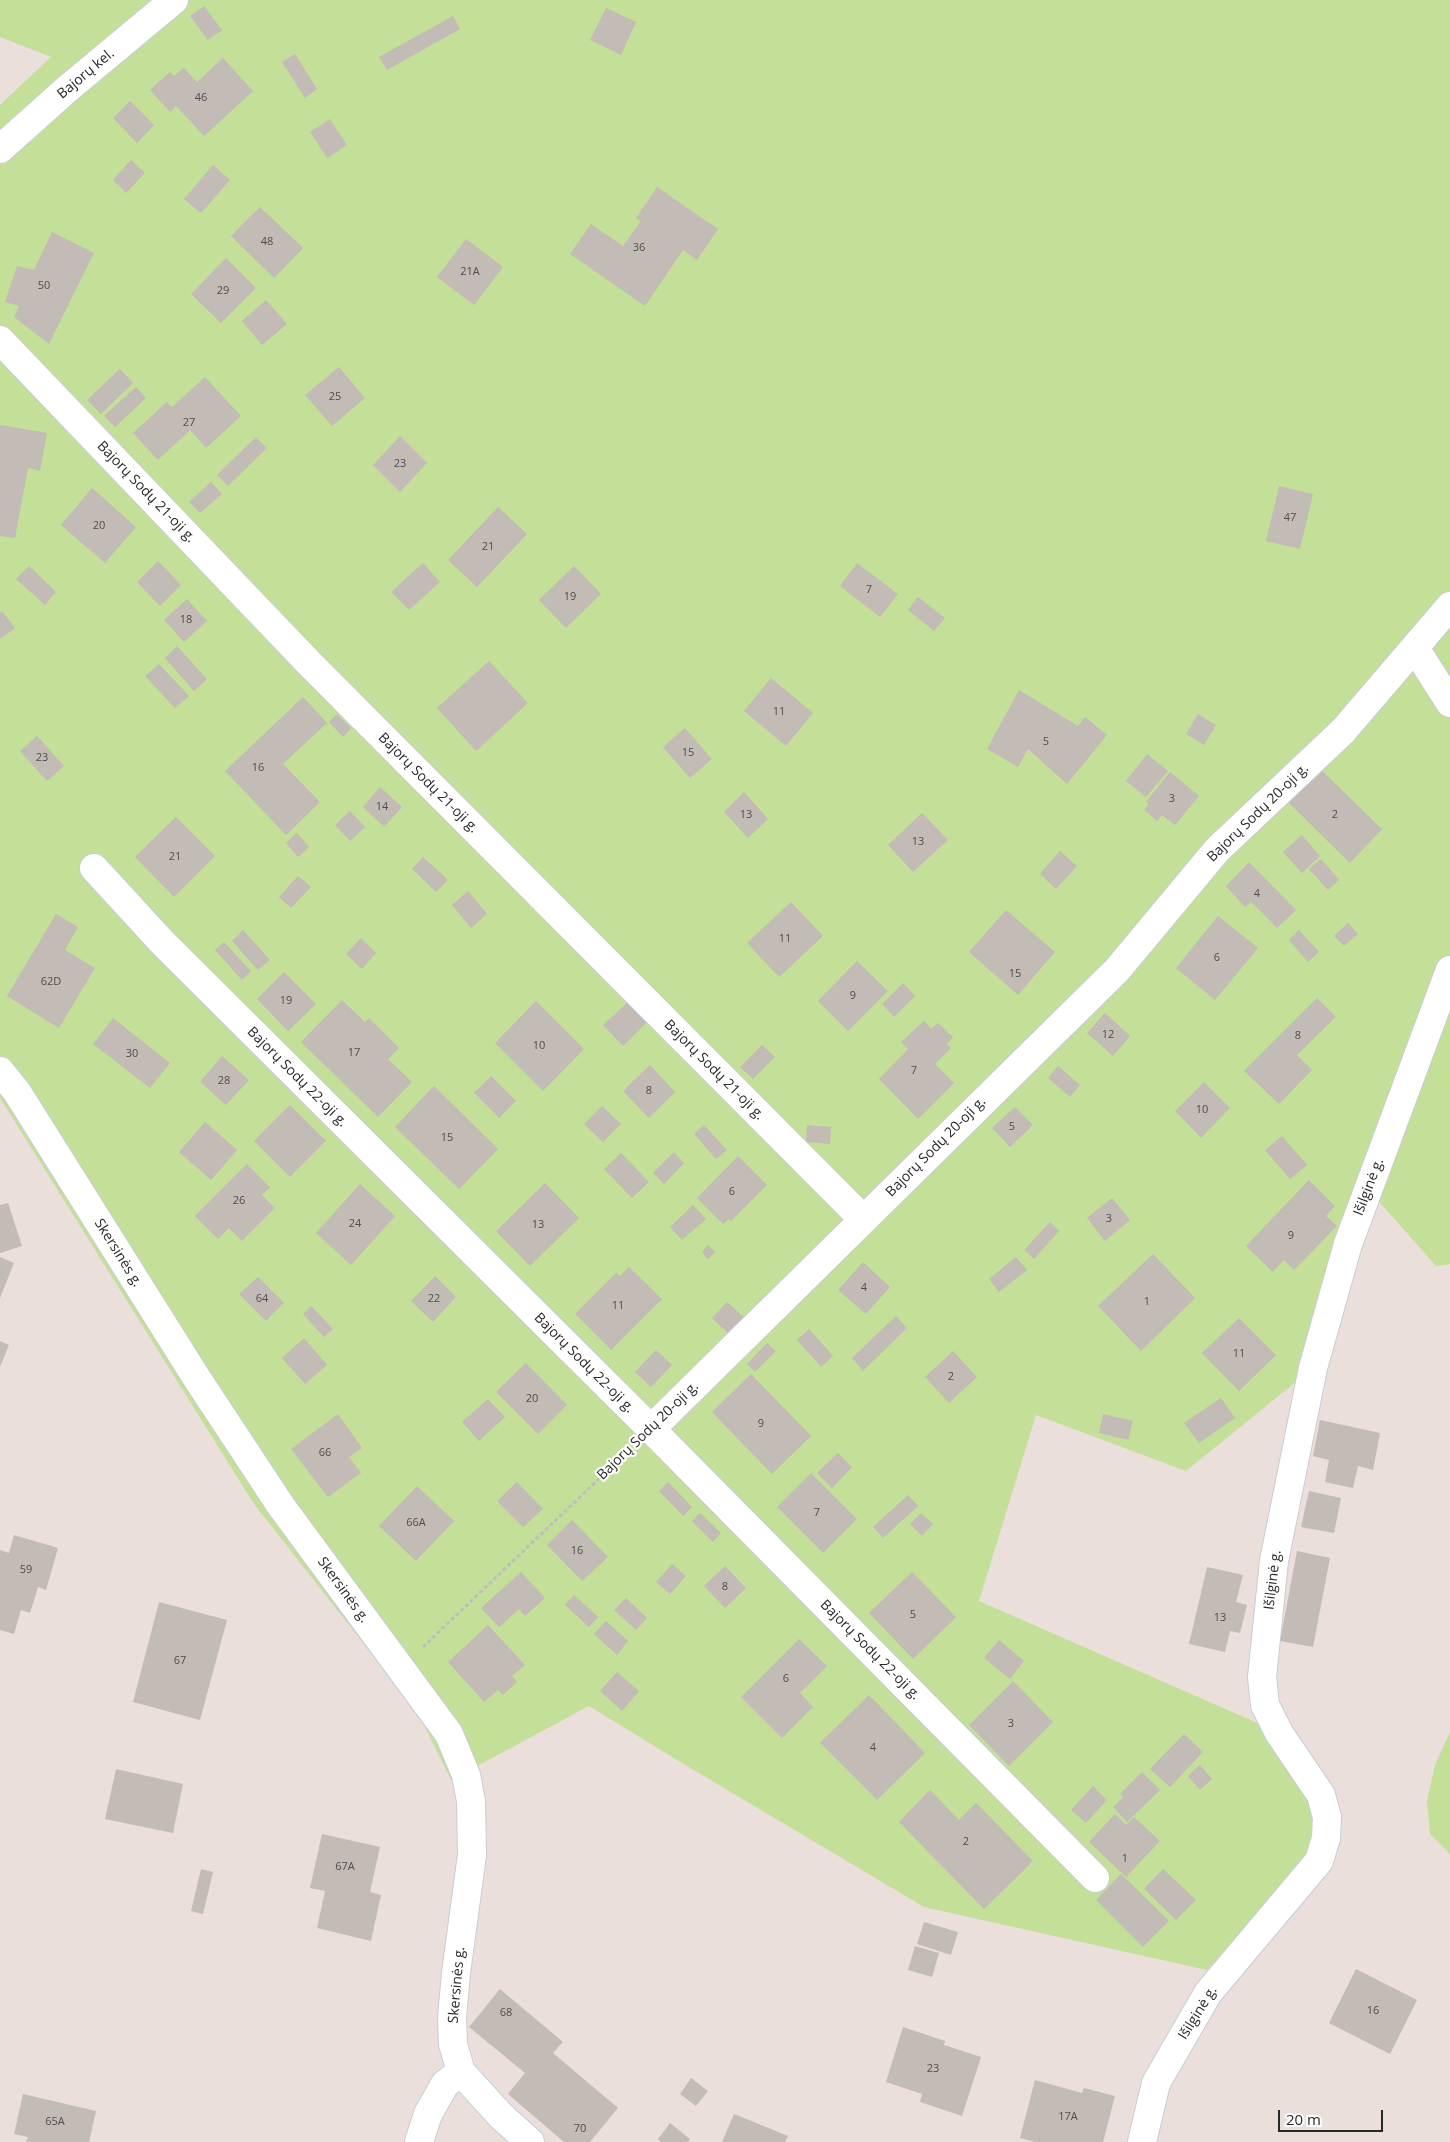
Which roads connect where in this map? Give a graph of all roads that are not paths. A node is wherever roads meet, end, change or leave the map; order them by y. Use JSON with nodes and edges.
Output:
{"nodes":[{"id":1,"x":174,"y":0,"type":"edge"},
{"id":2,"x":0,"y":150,"type":"edge"},
{"id":3,"x":0,"y":340,"type":"edge"},
{"id":4,"x":1450,"y":606,"type":"edge"},
{"id":5,"x":1415,"y":648,"type":"junction"},
{"id":6,"x":1450,"y":703,"type":"edge"},
{"id":7,"x":94,"y":868,"type":"dead end"},
{"id":8,"x":1450,"y":970,"type":"edge"},
{"id":9,"x":0,"y":1072,"type":"edge"},
{"id":10,"x":863,"y":1219,"type":"junction"},
{"id":11,"x":651,"y":1429,"type":"junction"},
{"id":12,"x":1095,"y":1878,"type":"dead end"},
{"id":13,"x":461,"y":2072,"type":"junction"},
{"id":14,"x":419,"y":2142,"type":"edge"},
{"id":15,"x":530,"y":2142,"type":"edge"},
{"id":16,"x":1142,"y":2142,"type":"edge"}],
"edges":[{"from":1,"to":2,"type":"street","name":"Bajorų kel."},
{"from":3,"to":10,"type":"street","name":"Bajorų Sodų 21-oji g."},
{"from":4,"to":5,"type":"street","name":"Bajorų Sodų 20-oji g."},
{"from":5,"to":6,"type":"street"},
{"from":5,"to":10,"type":"street","name":"Bajorų Sodų 20-oji g."},
{"from":7,"to":11,"type":"street","name":"Bajorų Sodų 22-oji g."},
{"from":8,"to":16,"type":"street","name":"Išilginė g."},
{"from":9,"to":13,"type":"street","name":"Skersinės g."},
{"from":10,"to":11,"type":"street","name":"Bajorų Sodų 20-oji g."},
{"from":11,"to":12,"type":"street","name":"Bajorų Sodų 22-oji g."},
{"from":13,"to":14,"type":"street"},
{"from":13,"to":15,"type":"street","name":"Skersinės g."}]}
